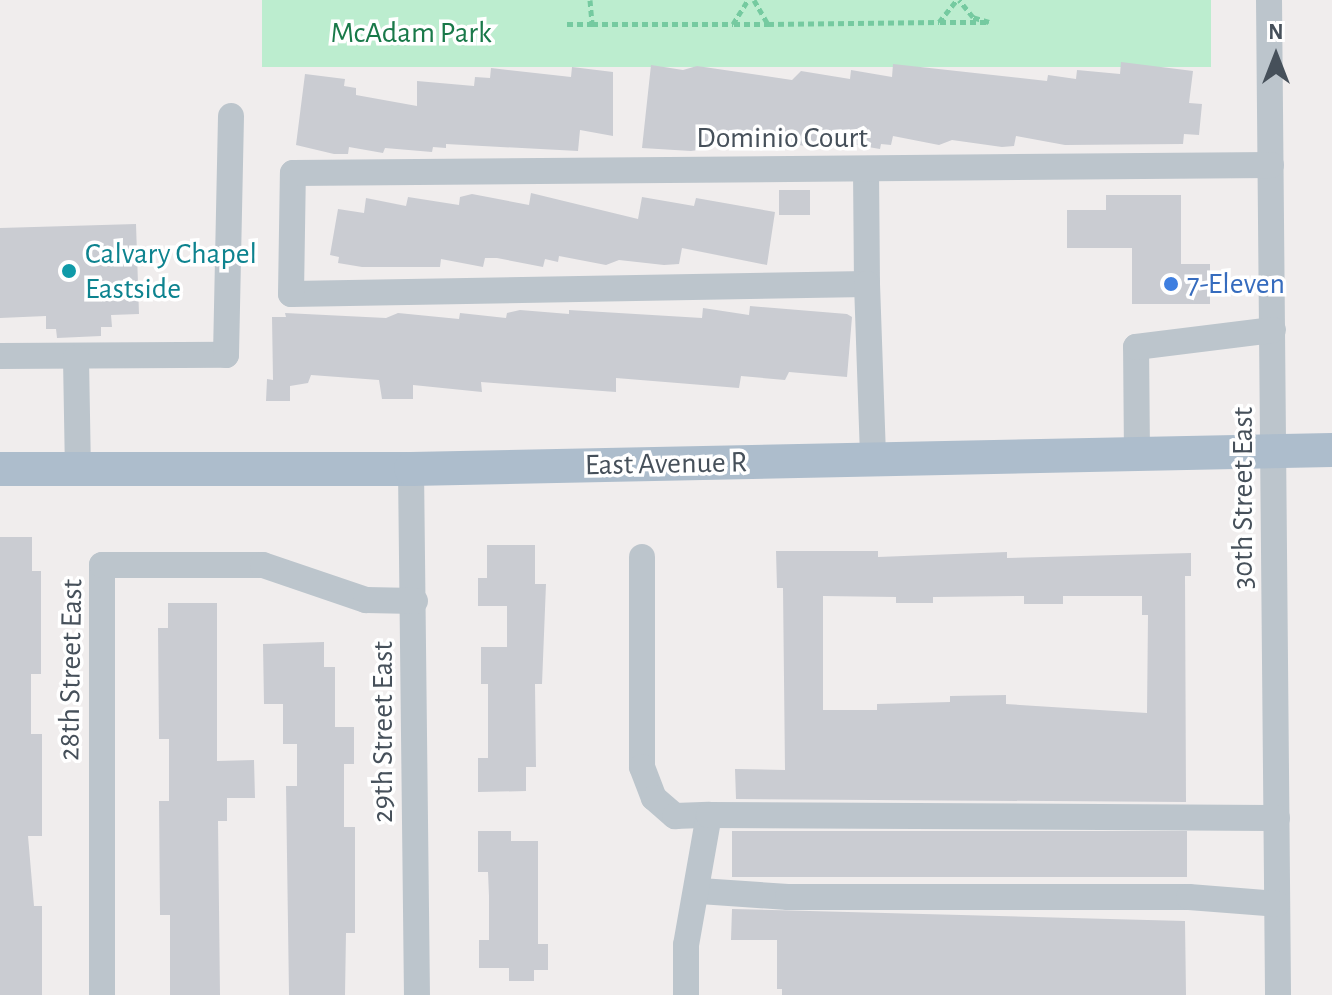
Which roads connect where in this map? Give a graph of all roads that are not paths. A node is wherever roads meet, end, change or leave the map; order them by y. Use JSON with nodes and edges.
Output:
{"nodes":[{"id":1,"x":1269,"y":0,"type":"edge"},
{"id":2,"x":231,"y":116,"type":"dead end"},
{"id":3,"x":1271,"y":165,"type":"junction"},
{"id":4,"x":866,"y":170,"type":"junction"},
{"id":5,"x":867,"y":284,"type":"junction"},
{"id":6,"x":1273,"y":330,"type":"junction"},
{"id":7,"x":0,"y":356,"type":"edge"},
{"id":8,"x":76,"y":358,"type":"junction"},
{"id":9,"x":1332,"y":450,"type":"edge"},
{"id":10,"x":1275,"y":452,"type":"junction"},
{"id":11,"x":1137,"y":455,"type":"junction"},
{"id":12,"x":873,"y":460,"type":"junction"},
{"id":13,"x":0,"y":469,"type":"edge"},
{"id":14,"x":78,"y":469,"type":"junction"},
{"id":15,"x":411,"y":469,"type":"junction"},
{"id":16,"x":642,"y":557,"type":"dead end"},
{"id":17,"x":415,"y":601,"type":"junction"},
{"id":18,"x":709,"y":815,"type":"junction"},
{"id":19,"x":1277,"y":818,"type":"junction"},
{"id":20,"x":700,"y":891,"type":"junction"},
{"id":21,"x":1277,"y":904,"type":"junction"},
{"id":22,"x":102,"y":995,"type":"edge"},
{"id":23,"x":417,"y":995,"type":"edge"},
{"id":24,"x":686,"y":995,"type":"edge"},
{"id":25,"x":1278,"y":995,"type":"edge"}],
"edges":[{"from":1,"to":3,"type":"street","name":"30th Street East"},
{"from":2,"to":8,"type":"street"},
{"from":3,"to":4,"type":"street","name":"Dominio Court"},
{"from":3,"to":6,"type":"street","name":"30th Street East"},
{"from":4,"to":5,"type":"street"},
{"from":4,"to":5,"type":"street","name":"Dominio Court"},
{"from":5,"to":12,"type":"street"},
{"from":6,"to":10,"type":"street","name":"30th Street East"},
{"from":6,"to":11,"type":"street"},
{"from":7,"to":8,"type":"street"},
{"from":8,"to":14,"type":"street"},
{"from":9,"to":10,"type":"main road","name":"East Avenue R"},
{"from":10,"to":11,"type":"main road","name":"East Avenue R"},
{"from":10,"to":19,"type":"street","name":"30th Street East"},
{"from":11,"to":12,"type":"main road","name":"East Avenue R"},
{"from":12,"to":15,"type":"main road","name":"East Avenue R"},
{"from":13,"to":14,"type":"main road","name":"East Avenue R"},
{"from":14,"to":15,"type":"main road","name":"East Avenue R"},
{"from":15,"to":17,"type":"street","name":"29th Street East"},
{"from":16,"to":18,"type":"street"},
{"from":17,"to":22,"type":"street","name":"28th Street East"},
{"from":17,"to":23,"type":"street","name":"29th Street East"},
{"from":18,"to":19,"type":"street"},
{"from":18,"to":20,"type":"street"},
{"from":19,"to":21,"type":"street","name":"30th Street East"},
{"from":20,"to":21,"type":"street"},
{"from":20,"to":24,"type":"street"},
{"from":21,"to":25,"type":"street","name":"30th Street East"}]}
